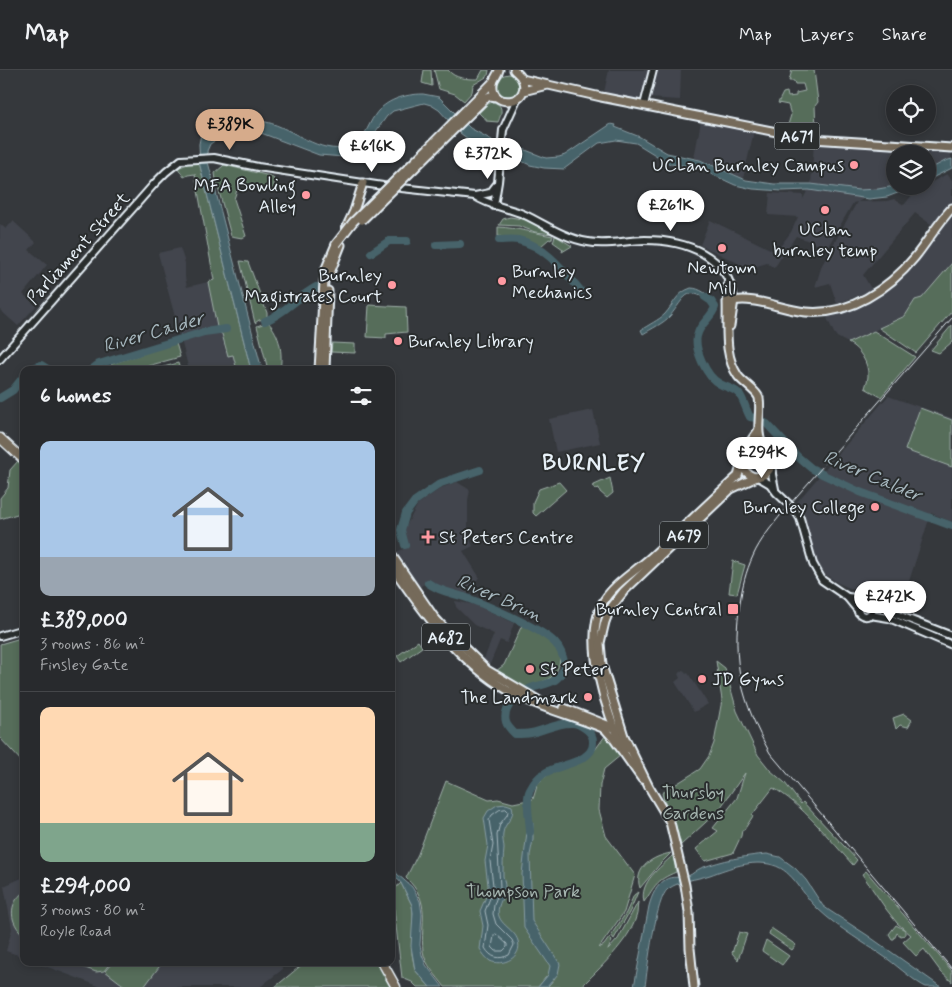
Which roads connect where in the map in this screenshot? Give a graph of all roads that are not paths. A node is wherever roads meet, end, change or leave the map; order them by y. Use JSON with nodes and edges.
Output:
{"nodes":[{"id":1,"x":653,"y":70,"type":"edge"},
{"id":2,"x":514,"y":71,"type":"edge"},
{"id":3,"x":499,"y":72,"type":"edge"},
{"id":4,"x":522,"y":78,"type":"junction"},
{"id":5,"x":493,"y":82,"type":"junction"},
{"id":6,"x":548,"y":85,"type":"junction"},
{"id":7,"x":523,"y":91,"type":"junction"},
{"id":8,"x":484,"y":96,"type":"junction"},
{"id":9,"x":497,"y":97,"type":"junction"},
{"id":10,"x":517,"y":99,"type":"junction"},
{"id":11,"x":504,"y":101,"type":"junction"},
{"id":12,"x":644,"y":105,"type":"junction"},
{"id":13,"x":509,"y":116,"type":"junction"},
{"id":14,"x":952,"y":148,"type":"edge"},
{"id":15,"x":498,"y":182,"type":"junction"},
{"id":16,"x":363,"y":183,"type":"junction"},
{"id":17,"x":475,"y":196,"type":"junction"},
{"id":18,"x":494,"y":206,"type":"junction"},
{"id":19,"x":952,"y":208,"type":"edge"},
{"id":20,"x":345,"y":231,"type":"junction"},
{"id":21,"x":338,"y":245,"type":"junction"},
{"id":22,"x":731,"y":301,"type":"junction"},
{"id":23,"x":0,"y":359,"type":"edge"},
{"id":24,"x":319,"y":366,"type":"edge"},
{"id":25,"x":325,"y":366,"type":"edge"},
{"id":26,"x":759,"y":430,"type":"junction"},
{"id":27,"x":0,"y":438,"type":"edge"},
{"id":28,"x":749,"y":446,"type":"junction"},
{"id":29,"x":764,"y":446,"type":"junction"},
{"id":30,"x":20,"y":456,"type":"edge"},
{"id":31,"x":772,"y":462,"type":"junction"},
{"id":32,"x":742,"y":466,"type":"junction"},
{"id":33,"x":757,"y":477,"type":"junction"},
{"id":34,"x":776,"y":492,"type":"junction"},
{"id":35,"x":395,"y":560,"type":"edge"},
{"id":36,"x":649,"y":568,"type":"junction"},
{"id":37,"x":395,"y":570,"type":"edge"},
{"id":38,"x":847,"y":597,"type":"junction"},
{"id":39,"x":605,"y":599,"type":"junction"},
{"id":40,"x":616,"y":599,"type":"junction"},
{"id":41,"x":861,"y":600,"type":"junction"},
{"id":42,"x":873,"y":604,"type":"junction"},
{"id":43,"x":856,"y":608,"type":"junction"},
{"id":44,"x":870,"y":615,"type":"junction"},
{"id":45,"x":20,"y":630,"type":"edge"},
{"id":46,"x":596,"y":633,"type":"junction"},
{"id":47,"x":0,"y":636,"type":"edge"},
{"id":48,"x":952,"y":636,"type":"edge"},
{"id":49,"x":952,"y":645,"type":"edge"},
{"id":50,"x":520,"y":693,"type":"junction"},
{"id":51,"x":617,"y":718,"type":"junction"},
{"id":52,"x":614,"y":727,"type":"junction"},
{"id":53,"x":605,"y":729,"type":"junction"},
{"id":54,"x":622,"y":733,"type":"junction"},
{"id":55,"x":643,"y":780,"type":"junction"},
{"id":56,"x":649,"y":787,"type":"junction"},
{"id":57,"x":384,"y":966,"type":"edge"},
{"id":58,"x":396,"y":987,"type":"edge"},
{"id":59,"x":694,"y":987,"type":"edge"}],
"edges":[{"from":1,"to":12,"type":"main road"},
{"from":2,"to":3,"type":"main road"},
{"from":2,"to":4,"type":"main road"},
{"from":3,"to":5,"type":"main road"},
{"from":4,"to":6,"type":"main road","number":"A671"},
{"from":4,"to":7,"type":"main road"},
{"from":5,"to":8,"type":"main road"},
{"from":5,"to":9,"type":"main road"},
{"from":6,"to":7,"type":"main road","number":"A671"},
{"from":6,"to":12,"type":"main road","number":"A671"},
{"from":7,"to":10,"type":"main road"},
{"from":8,"to":9,"type":"main road"},
{"from":8,"to":20,"type":"main road","bridge":true},
{"from":8,"to":21,"type":"main road","bridge":true},
{"from":9,"to":11,"type":"main road"},
{"from":10,"to":11,"type":"main road"},
{"from":10,"to":13,"type":"main road"},
{"from":11,"to":13,"type":"main road"},
{"from":12,"to":14,"type":"main road","number":"A671"},
{"from":13,"to":15,"type":"main road"},
{"from":15,"to":17,"type":"main road"},
{"from":15,"to":18,"type":"main road"},
{"from":16,"to":17,"type":"main road"},
{"from":16,"to":20,"type":"main road","bridge":true},
{"from":16,"to":23,"type":"main road","name":"Parliament Street"},
{"from":17,"to":18,"type":"main road"},
{"from":18,"to":22,"type":"main road"},
{"from":19,"to":22,"type":"main road"},
{"from":20,"to":21,"type":"main road","bridge":true},
{"from":21,"to":24,"type":"main road"},
{"from":21,"to":25,"type":"main road"},
{"from":22,"to":26,"type":"main road","number":"A679"},
{"from":26,"to":28,"type":"main road","number":"A679"},
{"from":26,"to":29,"type":"main road","number":"A679"},
{"from":27,"to":30,"type":"highway"},
{"from":28,"to":29,"type":"main road"},
{"from":28,"to":32,"type":"main road","number":"A679"},
{"from":29,"to":31,"type":"main road","number":"A679"},
{"from":31,"to":33,"type":"main road","number":"A679"},
{"from":31,"to":34,"type":"main road"},
{"from":32,"to":33,"type":"main road"},
{"from":32,"to":39,"type":"main road","number":"A679"},
{"from":33,"to":34,"type":"main road"},
{"from":33,"to":36,"type":"main road","number":"A679"},
{"from":34,"to":38,"type":"main road"},
{"from":35,"to":50,"type":"main road","number":"A682"},
{"from":36,"to":39,"type":"main road","number":"A679"},
{"from":36,"to":40,"type":"main road","number":"A679"},
{"from":37,"to":50,"type":"main road","number":"A682"},
{"from":38,"to":41,"type":"main road"},
{"from":38,"to":43,"type":"main road"},
{"from":39,"to":46,"type":"main road","number":"A679"},
{"from":40,"to":46,"type":"main road","number":"A679"},
{"from":40,"to":51,"type":"main road","number":"A679"},
{"from":41,"to":42,"type":"main road"},
{"from":41,"to":43,"type":"main road"},
{"from":42,"to":44,"type":"main road"},
{"from":42,"to":48,"type":"main road"},
{"from":43,"to":44,"type":"main road"},
{"from":44,"to":49,"type":"main road"},
{"from":45,"to":47,"type":"main road"},
{"from":46,"to":52,"type":"main road","number":"A679"},
{"from":50,"to":52,"type":"main road","number":"A682"},
{"from":50,"to":53,"type":"main road","number":"A682"},
{"from":51,"to":52,"type":"main road"},
{"from":51,"to":54,"type":"main road","number":"A679"},
{"from":52,"to":53,"type":"main road"},
{"from":52,"to":54,"type":"main road","number":"A682"},
{"from":52,"to":55,"type":"main road","number":"A679"},
{"from":53,"to":55,"type":"main road","number":"A682"},
{"from":54,"to":56,"type":"main road","number":"A679"},
{"from":55,"to":56,"type":"main road","number":"A679"},
{"from":56,"to":59,"type":"main road"},
{"from":57,"to":58,"type":"highway"}]}
